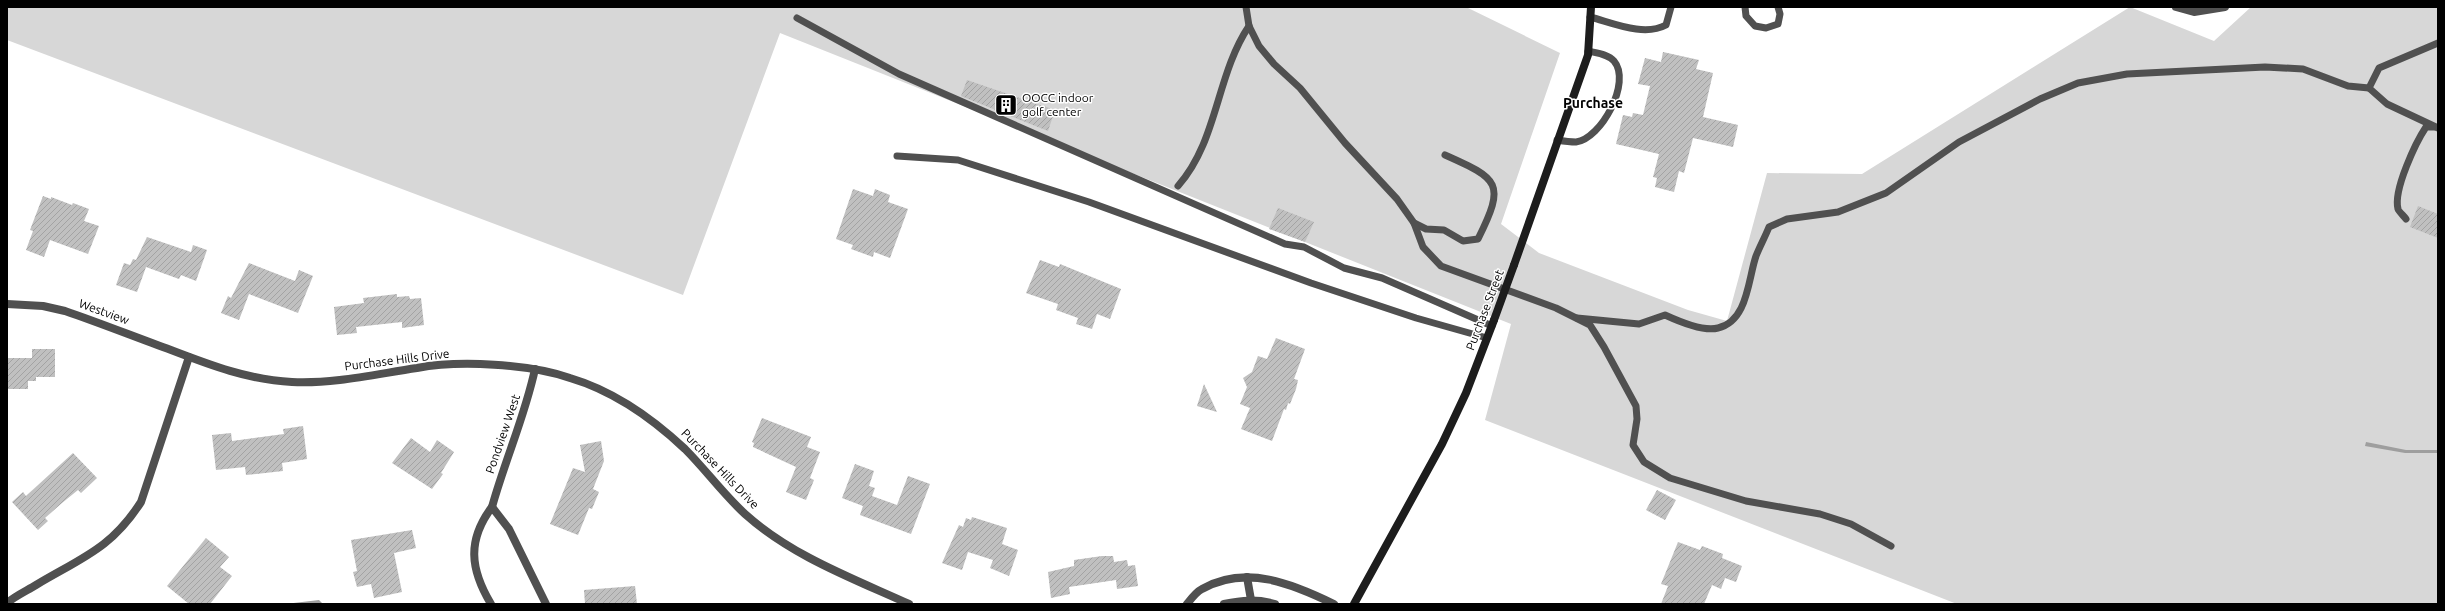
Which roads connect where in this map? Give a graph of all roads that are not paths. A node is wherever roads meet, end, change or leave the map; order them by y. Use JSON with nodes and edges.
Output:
{"nodes":[{"id":1,"x":1246,"y":7,"type":"edge"},
{"id":2,"x":1591,"y":7,"type":"edge"},
{"id":3,"x":1671,"y":7,"type":"edge"},
{"id":4,"x":1745,"y":7,"type":"edge"},
{"id":5,"x":1778,"y":7,"type":"edge"},
{"id":6,"x":2176,"y":7,"type":"edge"},
{"id":7,"x":2225,"y":7,"type":"edge"},
{"id":8,"x":1590,"y":17,"type":"junction"},
{"id":9,"x":797,"y":18,"type":"dead end"},
{"id":10,"x":1249,"y":26,"type":"junction"},
{"id":11,"x":2438,"y":43,"type":"edge"},
{"id":12,"x":1588,"y":51,"type":"junction"},
{"id":13,"x":2369,"y":88,"type":"junction"},
{"id":14,"x":2438,"y":128,"type":"edge"},
{"id":15,"x":1557,"y":140,"type":"junction"},
{"id":16,"x":1445,"y":155,"type":"dead end"},
{"id":17,"x":897,"y":156,"type":"dead end"},
{"id":18,"x":1178,"y":186,"type":"dead end"},
{"id":19,"x":2406,"y":219,"type":"dead end"},
{"id":20,"x":1414,"y":223,"type":"junction"},
{"id":21,"x":7,"y":304,"type":"edge"},
{"id":22,"x":1577,"y":318,"type":"junction"},
{"id":23,"x":1493,"y":323,"type":"junction"},
{"id":24,"x":1487,"y":338,"type":"junction"},
{"id":25,"x":189,"y":357,"type":"junction"},
{"id":26,"x":535,"y":369,"type":"junction"},
{"id":27,"x":492,"y":507,"type":"junction"},
{"id":28,"x":1891,"y":546,"type":"dead end"},
{"id":29,"x":1247,"y":577,"type":"junction"},
{"id":30,"x":1251,"y":600,"type":"junction"},
{"id":31,"x":7,"y":603,"type":"edge"},
{"id":32,"x":491,"y":604,"type":"edge"},
{"id":33,"x":546,"y":604,"type":"edge"},
{"id":34,"x":909,"y":604,"type":"edge"},
{"id":35,"x":1187,"y":604,"type":"edge"},
{"id":36,"x":1224,"y":604,"type":"edge"},
{"id":37,"x":1275,"y":604,"type":"edge"},
{"id":38,"x":1334,"y":604,"type":"edge"},
{"id":39,"x":1354,"y":604,"type":"edge"}],
"edges":[{"from":1,"to":10,"type":"lane"},
{"from":2,"to":8,"type":"main road","name":"Purchase Street"},
{"from":3,"to":8,"type":"lane"},
{"from":4,"to":5,"type":"lane"},
{"from":6,"to":7,"type":"street"},
{"from":8,"to":12,"type":"main road","name":"Purchase Street"},
{"from":9,"to":23,"type":"lane"},
{"from":10,"to":18,"type":"lane"},
{"from":10,"to":20,"type":"lane"},
{"from":11,"to":13,"type":"lane"},
{"from":12,"to":15,"type":"main road","name":"Purchase Street"},
{"from":12,"to":15,"type":"lane"},
{"from":13,"to":14,"type":"lane"},
{"from":13,"to":22,"type":"lane"},
{"from":14,"to":19,"type":"lane"},
{"from":15,"to":23,"type":"main road","name":"Purchase Street","bridge":true},
{"from":16,"to":20,"type":"lane"},
{"from":17,"to":24,"type":"lane"},
{"from":20,"to":22,"type":"lane"},
{"from":21,"to":25,"type":"street","name":"Westview"},
{"from":22,"to":28,"type":"lane"},
{"from":23,"to":24,"type":"main road","name":"Purchase Street"},
{"from":24,"to":39,"type":"main road","name":"Purchase Street"},
{"from":25,"to":26,"type":"street","name":"Purchase Hills Drive"},
{"from":25,"to":31,"type":"street"},
{"from":26,"to":27,"type":"street","name":"Pondview West"},
{"from":26,"to":34,"type":"street","name":"Purchase Hills Drive"},
{"from":27,"to":32,"type":"street","name":"Pondview West"},
{"from":27,"to":33,"type":"street"},
{"from":29,"to":30,"type":"street"},
{"from":29,"to":35,"type":"street"},
{"from":29,"to":38,"type":"street"},
{"from":30,"to":36,"type":"street"},
{"from":30,"to":37,"type":"street"}]}
